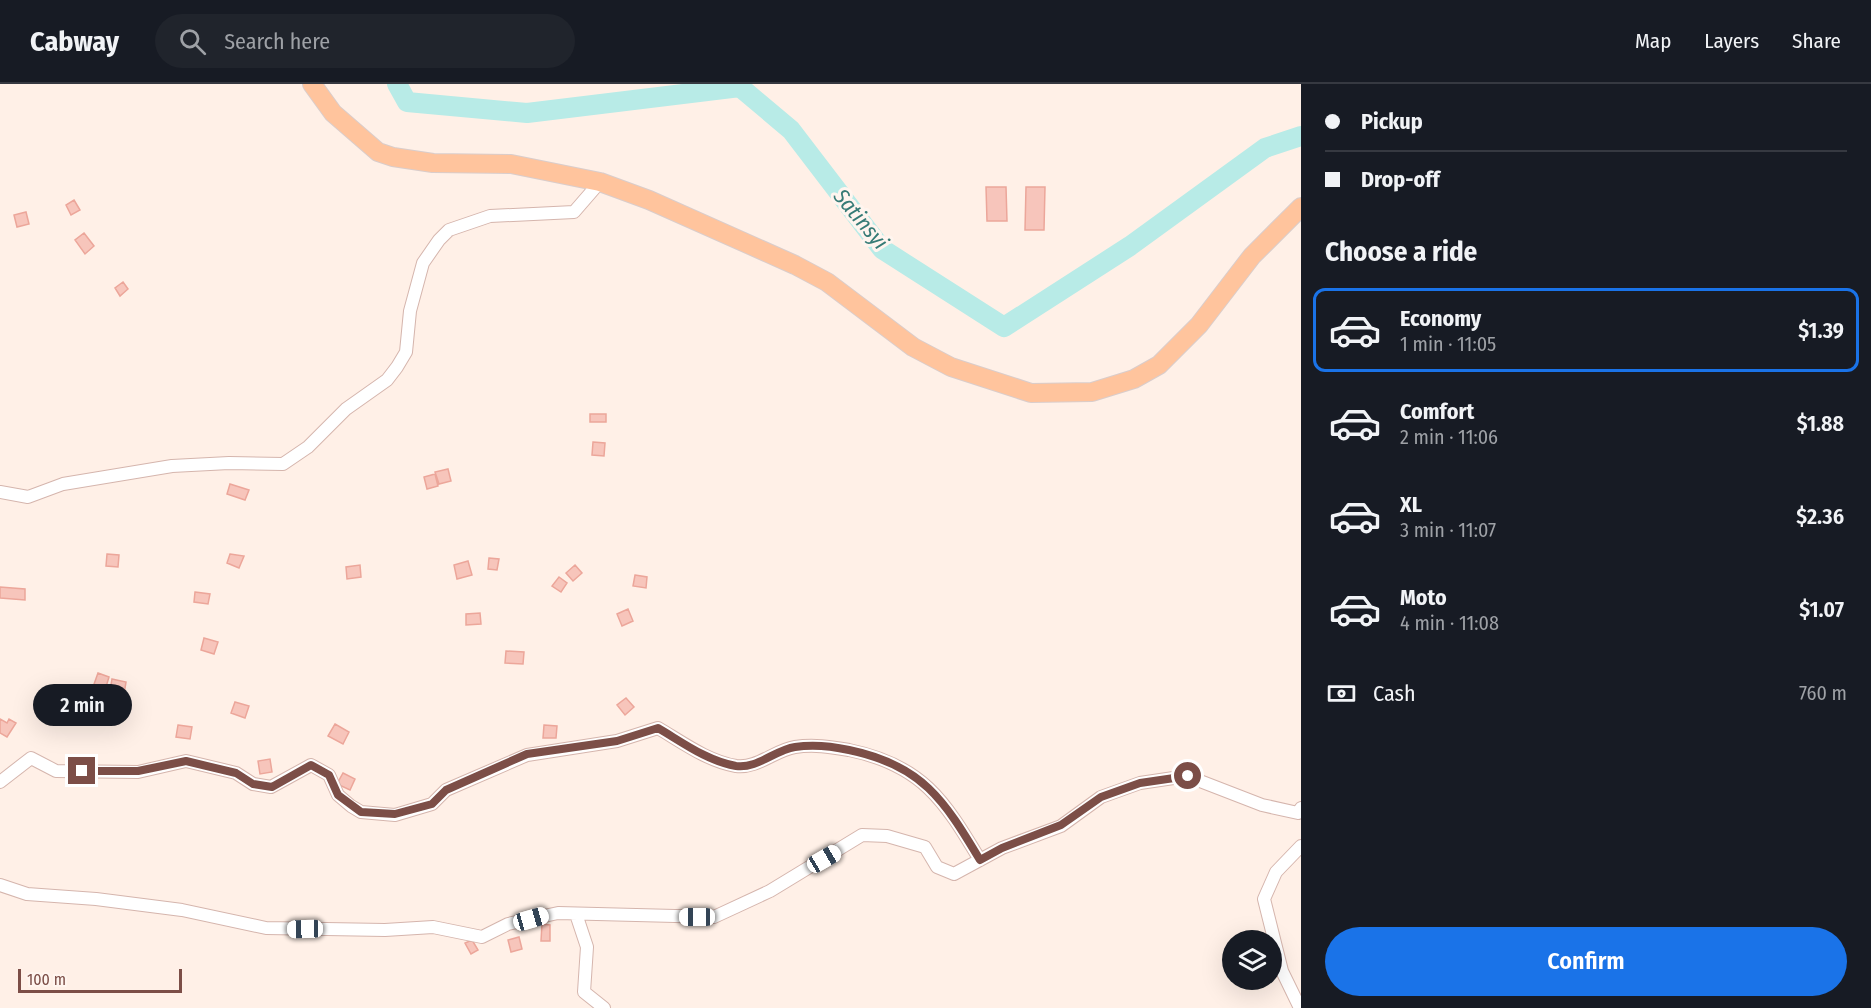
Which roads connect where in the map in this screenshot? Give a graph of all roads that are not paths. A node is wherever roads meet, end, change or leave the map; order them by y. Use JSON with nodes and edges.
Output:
{"nodes":[{"id":1,"x":312,"y":84,"type":"edge"},
{"id":2,"x":600,"y":182,"type":"junction"},
{"id":3,"x":1301,"y":207,"type":"edge"},
{"id":4,"x":0,"y":492,"type":"edge"},
{"id":5,"x":0,"y":782,"type":"edge"},
{"id":6,"x":1301,"y":808,"type":"edge"},
{"id":7,"x":1301,"y":846,"type":"edge"},
{"id":8,"x":980,"y":860,"type":"junction"},
{"id":9,"x":0,"y":885,"type":"edge"},
{"id":10,"x":576,"y":914,"type":"junction"},
{"id":11,"x":604,"y":1008,"type":"edge"},
{"id":12,"x":1300,"y":1008,"type":"edge"}],
"edges":[{"from":1,"to":2,"type":"main road"},
{"from":2,"to":3,"type":"main road"},
{"from":2,"to":4,"type":"street"},
{"from":5,"to":8,"type":"street"},
{"from":6,"to":8,"type":"street"},
{"from":7,"to":12,"type":"street"},
{"from":8,"to":10,"type":"street"},
{"from":9,"to":10,"type":"street"},
{"from":10,"to":11,"type":"street"}]}
